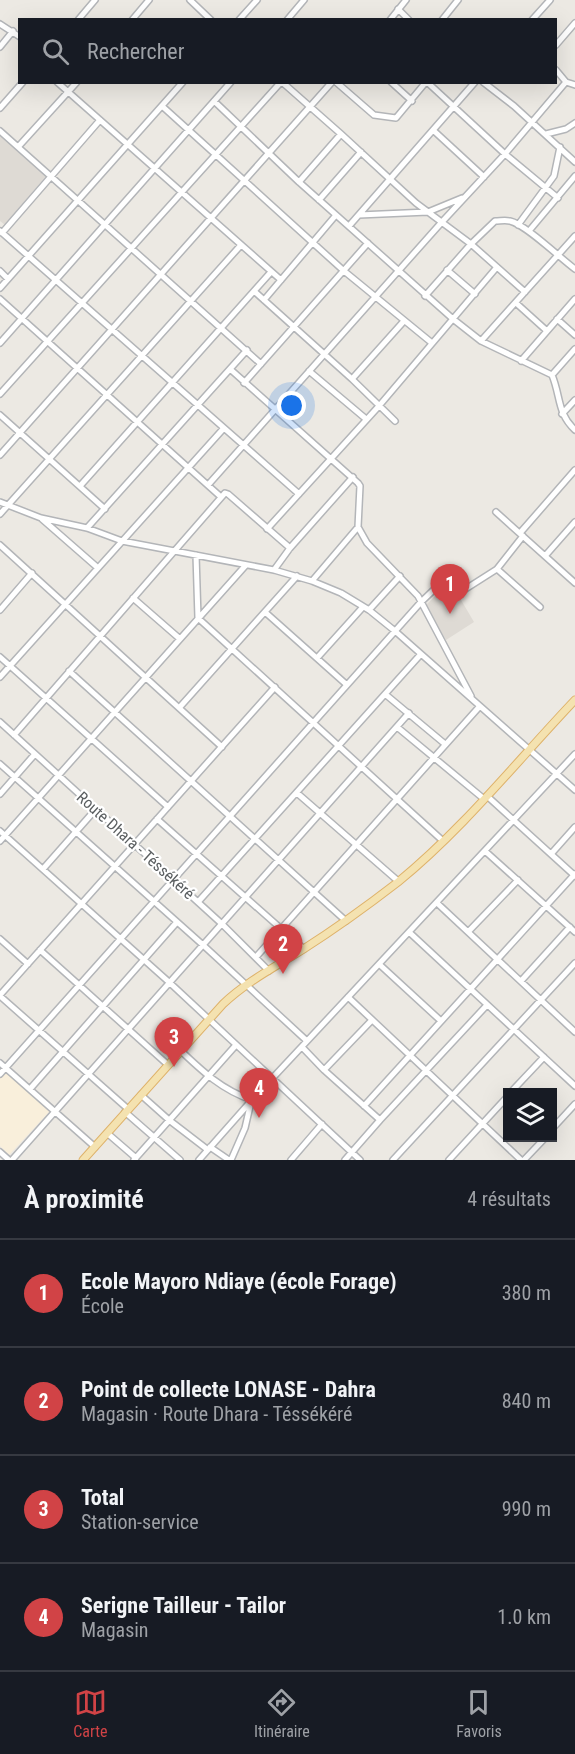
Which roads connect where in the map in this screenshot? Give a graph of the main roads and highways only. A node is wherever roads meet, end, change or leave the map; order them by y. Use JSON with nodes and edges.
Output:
{"nodes":[{"id":1,"x":575,"y":699,"type":"edge"},
{"id":2,"x":83,"y":1160,"type":"edge"}],
"edges":[{"from":1,"to":2,"type":"main road"}]}
